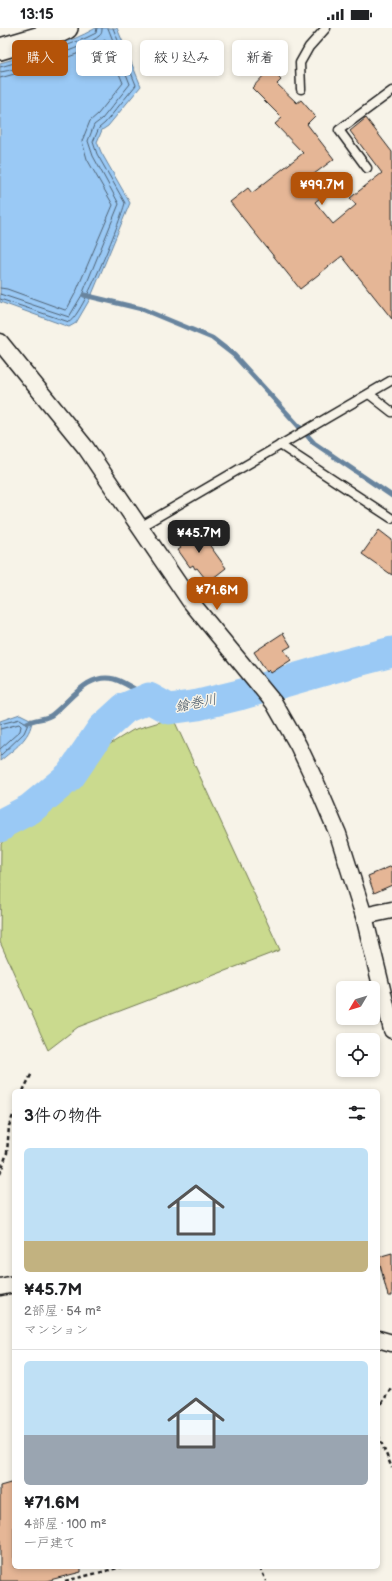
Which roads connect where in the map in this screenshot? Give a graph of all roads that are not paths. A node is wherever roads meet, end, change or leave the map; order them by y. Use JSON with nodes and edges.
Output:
{"nodes":[{"id":1,"x":67,"y":28,"type":"edge"},
{"id":2,"x":326,"y":28,"type":"edge"},
{"id":3,"x":0,"y":49,"type":"edge"},
{"id":4,"x":301,"y":88,"type":"dead end"},
{"id":5,"x":392,"y":91,"type":"edge"},
{"id":6,"x":367,"y":168,"type":"dead end"},
{"id":7,"x":0,"y":342,"type":"edge"},
{"id":8,"x":392,"y":380,"type":"edge"},
{"id":9,"x":369,"y":394,"type":"junction"},
{"id":10,"x":392,"y":412,"type":"edge"},
{"id":11,"x":280,"y":445,"type":"junction"},
{"id":12,"x":391,"y":518,"type":"dead end"},
{"id":13,"x":140,"y":527,"type":"junction"},
{"id":14,"x":392,"y":910,"type":"edge"},
{"id":15,"x":364,"y":916,"type":"junction"},
{"id":16,"x":392,"y":1030,"type":"edge"},
{"id":17,"x":12,"y":1284,"type":"edge"},
{"id":18,"x":0,"y":1287,"type":"edge"},
{"id":19,"x":380,"y":1340,"type":"edge"},
{"id":20,"x":392,"y":1343,"type":"edge"}],
"edges":[{"from":1,"to":3,"type":"street"},
{"from":2,"to":4,"type":"lane"},
{"from":5,"to":6,"type":"lane"},
{"from":7,"to":13,"type":"street"},
{"from":8,"to":9,"type":"lane"},
{"from":9,"to":10,"type":"lane"},
{"from":9,"to":11,"type":"lane"},
{"from":11,"to":12,"type":"lane"},
{"from":11,"to":13,"type":"lane"},
{"from":13,"to":15,"type":"street"},
{"from":14,"to":15,"type":"street"},
{"from":15,"to":16,"type":"street"},
{"from":17,"to":18,"type":"street"},
{"from":19,"to":20,"type":"street"}]}
